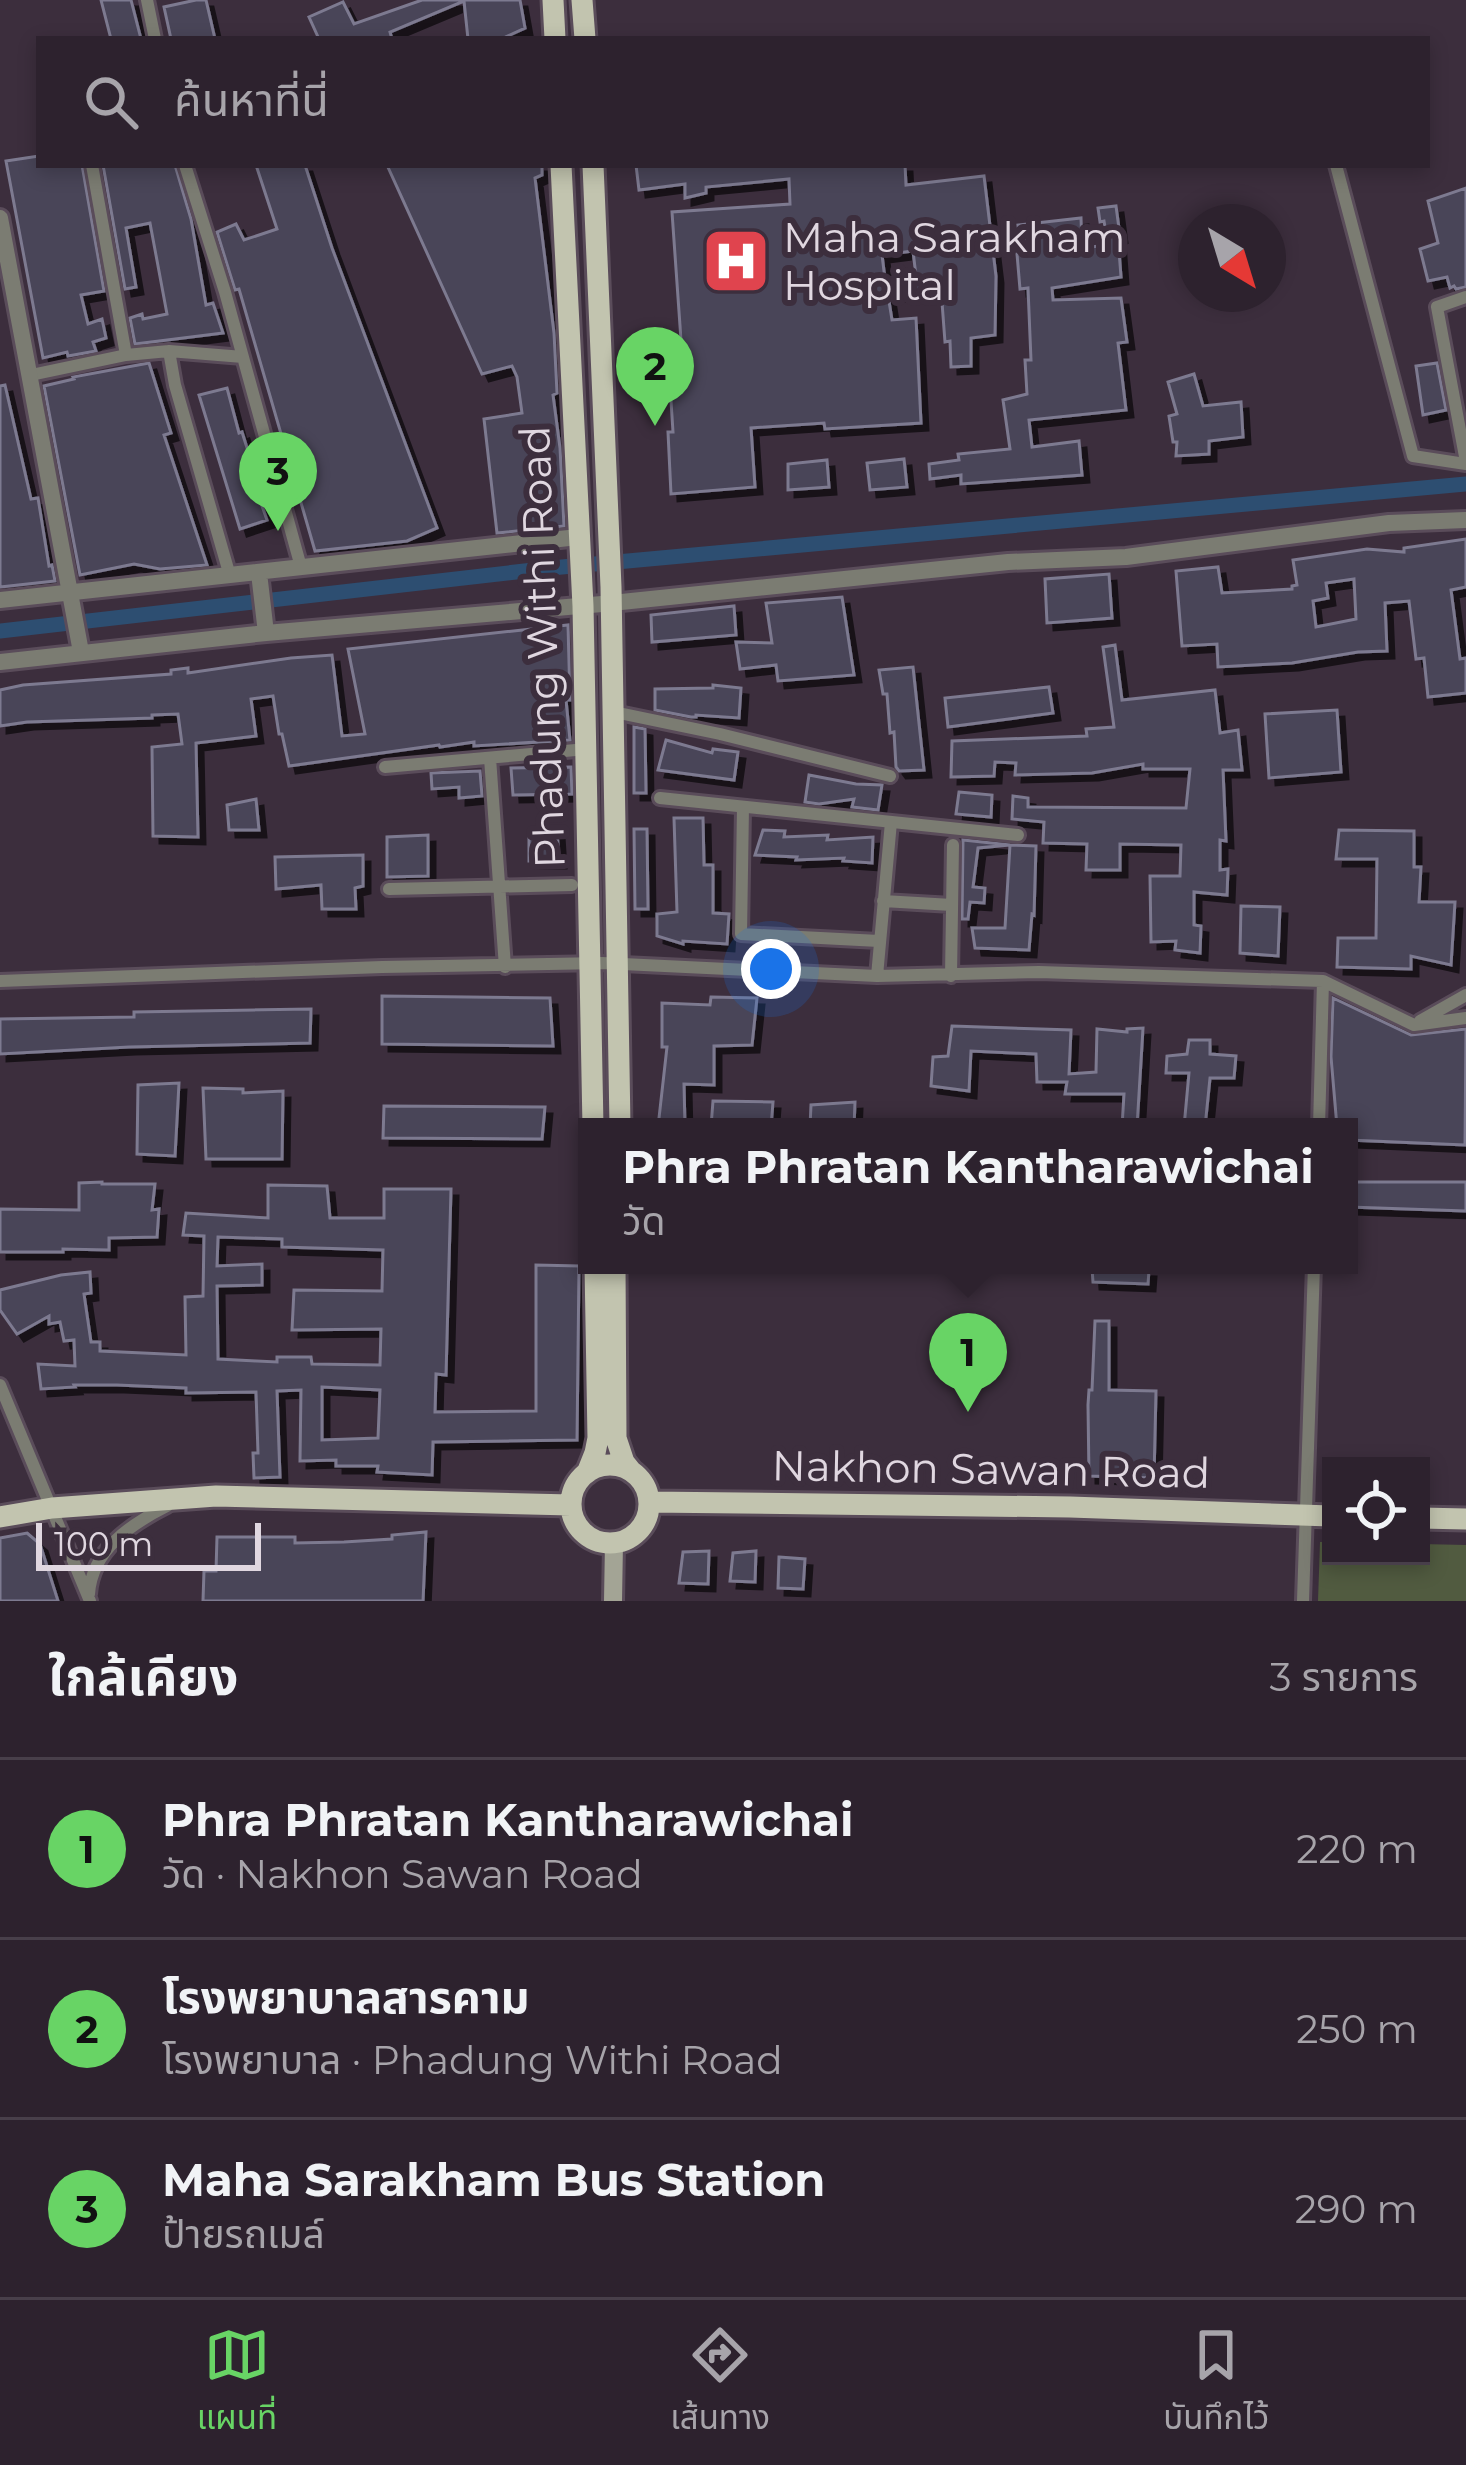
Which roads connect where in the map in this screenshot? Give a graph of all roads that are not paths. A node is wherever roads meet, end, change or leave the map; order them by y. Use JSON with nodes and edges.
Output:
{"nodes":[{"id":1,"x":147,"y":0,"type":"edge"},
{"id":2,"x":553,"y":0,"type":"edge"},
{"id":3,"x":582,"y":0,"type":"edge"},
{"id":4,"x":154,"y":36,"type":"edge"},
{"id":5,"x":555,"y":36,"type":"edge"},
{"id":6,"x":585,"y":36,"type":"edge"},
{"id":7,"x":93,"y":168,"type":"edge"},
{"id":8,"x":186,"y":168,"type":"edge"},
{"id":9,"x":561,"y":168,"type":"edge"},
{"id":10,"x":593,"y":168,"type":"edge"},
{"id":11,"x":1337,"y":168,"type":"edge"},
{"id":12,"x":0,"y":218,"type":"edge"},
{"id":13,"x":1466,"y":296,"type":"edge"},
{"id":14,"x":169,"y":351,"type":"junction"},
{"id":15,"x":126,"y":356,"type":"junction"},
{"id":16,"x":243,"y":357,"type":"junction"},
{"id":17,"x":31,"y":375,"type":"junction"},
{"id":18,"x":1466,"y":463,"type":"edge"},
{"id":19,"x":1466,"y":520,"type":"edge"},
{"id":20,"x":579,"y":546,"type":"junction"},
{"id":21,"x":302,"y":568,"type":"junction"},
{"id":22,"x":259,"y":573,"type":"junction"},
{"id":23,"x":230,"y":576,"type":"junction"},
{"id":24,"x":70,"y":591,"type":"junction"},
{"id":25,"x":611,"y":595,"type":"junction"},
{"id":26,"x":583,"y":597,"type":"junction"},
{"id":27,"x":0,"y":600,"type":"edge"},
{"id":28,"x":266,"y":633,"type":"junction"},
{"id":29,"x":81,"y":652,"type":"junction"},
{"id":30,"x":0,"y":662,"type":"edge"},
{"id":31,"x":614,"y":712,"type":"junction"},
{"id":32,"x":588,"y":749,"type":"junction"},
{"id":33,"x":490,"y":758,"type":"junction"},
{"id":34,"x":385,"y":766,"type":"dead end"},
{"id":35,"x":890,"y":776,"type":"dead end"},
{"id":36,"x":660,"y":798,"type":"dead end"},
{"id":37,"x":743,"y":806,"type":"junction"},
{"id":38,"x":891,"y":822,"type":"junction"},
{"id":39,"x":1018,"y":835,"type":"dead end"},
{"id":40,"x":953,"y":845,"type":"dead end"},
{"id":41,"x":572,"y":885,"type":"dead end"},
{"id":42,"x":497,"y":887,"type":"junction"},
{"id":43,"x":389,"y":889,"type":"dead end"},
{"id":44,"x":883,"y":901,"type":"junction"},
{"id":45,"x":952,"y":905,"type":"junction"},
{"id":46,"x":879,"y":941,"type":"junction"},
{"id":47,"x":615,"y":963,"type":"junction"},
{"id":48,"x":591,"y":964,"type":"junction"},
{"id":49,"x":505,"y":967,"type":"junction"},
{"id":50,"x":877,"y":976,"type":"junction"},
{"id":51,"x":950,"y":976,"type":"junction"},
{"id":52,"x":0,"y":981,"type":"edge"},
{"id":53,"x":1324,"y":981,"type":"junction"},
{"id":54,"x":1466,"y":994,"type":"edge"},
{"id":55,"x":1466,"y":1018,"type":"edge"},
{"id":56,"x":1414,"y":1025,"type":"junction"},
{"id":57,"x":593,"y":1118,"type":"edge"},
{"id":58,"x":620,"y":1118,"type":"edge"},
{"id":59,"x":1319,"y":1118,"type":"edge"},
{"id":60,"x":595,"y":1274,"type":"edge"},
{"id":61,"x":616,"y":1274,"type":"edge"},
{"id":62,"x":1314,"y":1274,"type":"edge"},
{"id":63,"x":0,"y":1385,"type":"edge"},
{"id":64,"x":632,"y":1472,"type":"junction"},
{"id":65,"x":586,"y":1473,"type":"junction"},
{"id":66,"x":178,"y":1499,"type":"junction"},
{"id":67,"x":649,"y":1502,"type":"junction"},
{"id":68,"x":571,"y":1504,"type":"junction"},
{"id":69,"x":52,"y":1508,"type":"junction"},
{"id":70,"x":1305,"y":1516,"type":"junction"},
{"id":71,"x":1322,"y":1516,"type":"edge"},
{"id":72,"x":0,"y":1517,"type":"edge"},
{"id":73,"x":1430,"y":1518,"type":"edge"},
{"id":74,"x":1466,"y":1519,"type":"edge"},
{"id":75,"x":614,"y":1543,"type":"junction"},
{"id":76,"x":89,"y":1600,"type":"edge"},
{"id":77,"x":613,"y":1601,"type":"edge"},
{"id":78,"x":1303,"y":1601,"type":"edge"}],
"edges":[{"from":1,"to":4,"type":"street"},
{"from":2,"to":5,"type":"main road"},
{"from":3,"to":6,"type":"main road"},
{"from":7,"to":15,"type":"street"},
{"from":8,"to":16,"type":"street"},
{"from":9,"to":20,"type":"main road","name":"Phadung Withi Road"},
{"from":10,"to":25,"type":"main road","name":"Phadung Withi Road"},
{"from":11,"to":18,"type":"street"},
{"from":12,"to":17,"type":"street"},
{"from":13,"to":18,"type":"street"},
{"from":14,"to":15,"type":"street"},
{"from":14,"to":16,"type":"street"},
{"from":14,"to":23,"type":"street"},
{"from":15,"to":17,"type":"street"},
{"from":16,"to":21,"type":"street"},
{"from":17,"to":24,"type":"street"},
{"from":19,"to":25,"type":"street"},
{"from":20,"to":21,"type":"street"},
{"from":20,"to":26,"type":"main road","name":"Phadung Withi Road"},
{"from":21,"to":22,"type":"street"},
{"from":22,"to":23,"type":"street"},
{"from":22,"to":28,"type":"street"},
{"from":23,"to":24,"type":"street"},
{"from":24,"to":27,"type":"street"},
{"from":24,"to":29,"type":"street"},
{"from":25,"to":26,"type":"street"},
{"from":25,"to":31,"type":"main road","name":"Phadung Withi Road"},
{"from":26,"to":28,"type":"street"},
{"from":26,"to":32,"type":"main road","name":"Phadung Withi Road"},
{"from":28,"to":29,"type":"street"},
{"from":29,"to":30,"type":"street"},
{"from":31,"to":35,"type":"street"},
{"from":31,"to":47,"type":"main road","name":"Phadung Withi Road"},
{"from":32,"to":33,"type":"street"},
{"from":32,"to":48,"type":"main road","name":"Phadung Withi Road"},
{"from":33,"to":34,"type":"street"},
{"from":33,"to":42,"type":"street"},
{"from":36,"to":37,"type":"street"},
{"from":37,"to":38,"type":"street"},
{"from":37,"to":46,"type":"street"},
{"from":38,"to":39,"type":"street"},
{"from":38,"to":44,"type":"street"},
{"from":40,"to":45,"type":"street"},
{"from":41,"to":42,"type":"street"},
{"from":42,"to":43,"type":"street"},
{"from":42,"to":49,"type":"street"},
{"from":44,"to":45,"type":"street"},
{"from":44,"to":46,"type":"street"},
{"from":45,"to":51,"type":"street"},
{"from":46,"to":50,"type":"street"},
{"from":47,"to":48,"type":"street"},
{"from":47,"to":50,"type":"street"},
{"from":47,"to":58,"type":"main road","name":"Phadung Withi Road"},
{"from":48,"to":49,"type":"street"},
{"from":48,"to":57,"type":"main road","name":"Phadung Withi Road"},
{"from":49,"to":52,"type":"street"},
{"from":50,"to":51,"type":"street"},
{"from":51,"to":53,"type":"street"},
{"from":53,"to":56,"type":"street"},
{"from":53,"to":59,"type":"street"},
{"from":54,"to":56,"type":"street"},
{"from":55,"to":56,"type":"street"},
{"from":60,"to":65,"type":"main road"},
{"from":61,"to":64,"type":"main road"},
{"from":62,"to":70,"type":"street"},
{"from":63,"to":69,"type":"street"},
{"from":64,"to":65,"type":"main road"},
{"from":64,"to":67,"type":"main road"},
{"from":65,"to":68,"type":"main road"},
{"from":66,"to":68,"type":"main road"},
{"from":66,"to":69,"type":"main road"},
{"from":66,"to":76,"type":"street"},
{"from":67,"to":70,"type":"main road","name":"Nakhon Sawan Road"},
{"from":67,"to":75,"type":"main road"},
{"from":68,"to":75,"type":"main road"},
{"from":69,"to":72,"type":"main road"},
{"from":69,"to":76,"type":"street"},
{"from":70,"to":71,"type":"main road","name":"Nakhon Sawan Road"},
{"from":70,"to":78,"type":"street"},
{"from":73,"to":74,"type":"main road"},
{"from":75,"to":77,"type":"main road"}]}
